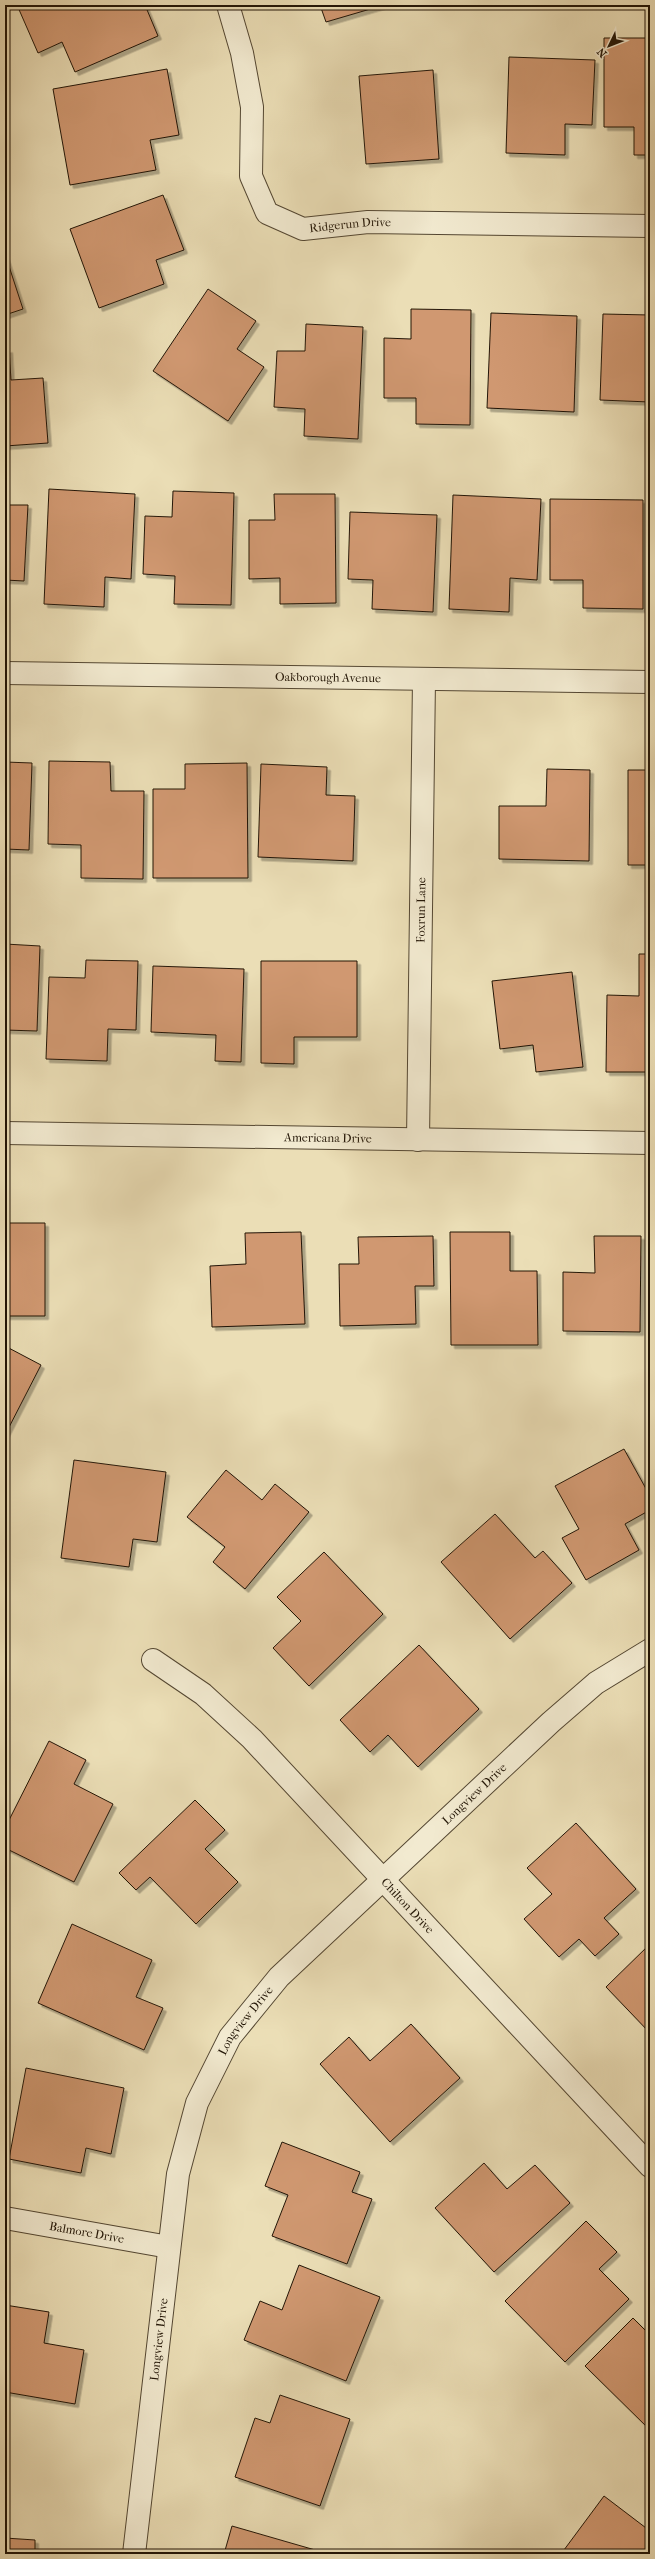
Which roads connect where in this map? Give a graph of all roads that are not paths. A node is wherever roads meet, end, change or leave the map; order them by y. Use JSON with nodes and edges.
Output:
{"nodes":[{"id":1,"x":228,"y":5,"type":"edge"},
{"id":2,"x":650,"y":226,"type":"edge"},
{"id":3,"x":5,"y":674,"type":"edge"},
{"id":4,"x":424,"y":679,"type":"junction"},
{"id":5,"x":650,"y":682,"type":"edge"},
{"id":6,"x":5,"y":1133,"type":"edge"},
{"id":7,"x":418,"y":1140,"type":"junction"},
{"id":8,"x":650,"y":1143,"type":"edge"},
{"id":9,"x":650,"y":1650,"type":"edge"},
{"id":10,"x":153,"y":1660,"type":"dead end"},
{"id":11,"x":382,"y":1879,"type":"junction"},
{"id":12,"x":650,"y":2166,"type":"edge"},
{"id":13,"x":5,"y":2218,"type":"edge"},
{"id":14,"x":169,"y":2247,"type":"junction"},
{"id":15,"x":134,"y":2554,"type":"edge"}],
"edges":[{"from":1,"to":2,"type":"street","name":"Ridgerun Drive"},
{"from":3,"to":4,"type":"street","name":"Oakborough Avenue"},
{"from":4,"to":5,"type":"street","name":"Oakborough Avenue"},
{"from":4,"to":7,"type":"street","name":"Foxrun Lane"},
{"from":6,"to":7,"type":"street","name":"Americana Drive"},
{"from":7,"to":8,"type":"street","name":"Americana Drive"},
{"from":9,"to":11,"type":"street","name":"Longview Drive"},
{"from":10,"to":11,"type":"street","name":"Chilton Drive"},
{"from":11,"to":12,"type":"street","name":"Chilton Drive"},
{"from":11,"to":14,"type":"street","name":"Longview Drive"},
{"from":13,"to":14,"type":"street","name":"Balmore Drive"},
{"from":14,"to":15,"type":"street","name":"Longview Drive"}]}
